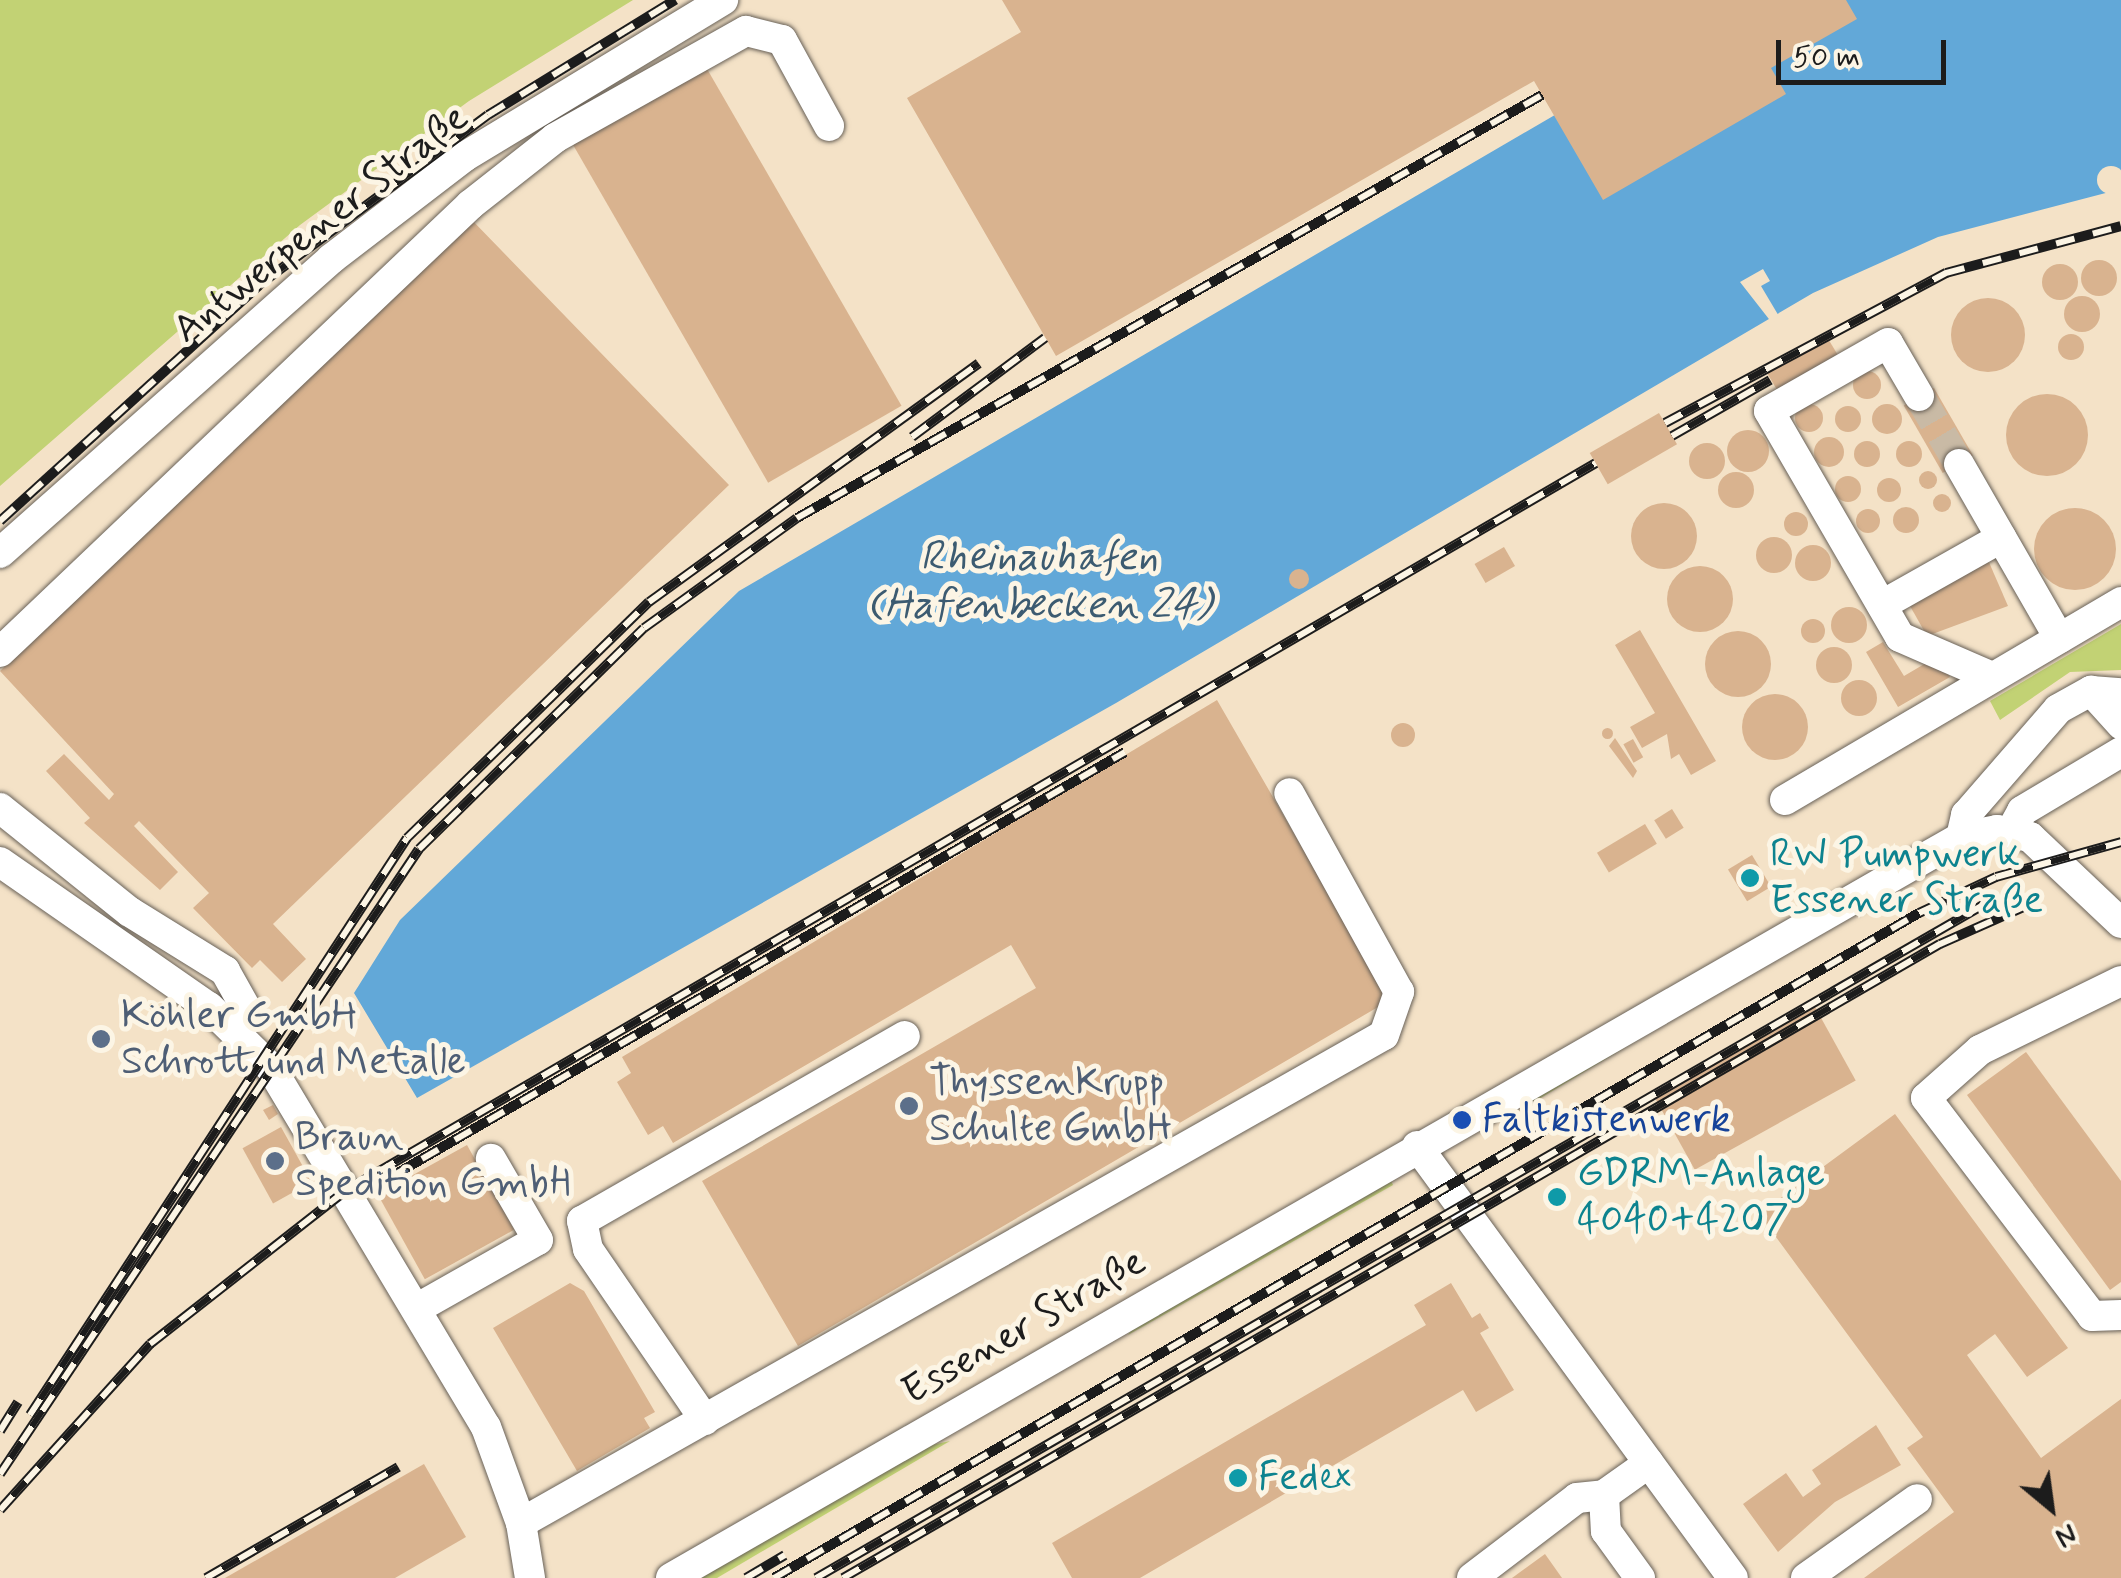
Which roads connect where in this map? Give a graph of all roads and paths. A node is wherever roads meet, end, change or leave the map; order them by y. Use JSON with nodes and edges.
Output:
{"nodes":[{"id":1,"x":723,"y":0,"type":"edge"},
{"id":2,"x":829,"y":126,"type":"dead end"},
{"id":3,"x":1919,"y":396,"type":"tunnel mouth"},
{"id":4,"x":1959,"y":464,"type":"tunnel mouth"},
{"id":5,"x":2001,"y":538,"type":"junction"},
{"id":6,"x":0,"y":553,"type":"edge"},
{"id":7,"x":2121,"y":602,"type":"edge"},
{"id":8,"x":1882,"y":605,"type":"junction"},
{"id":9,"x":2059,"y":638,"type":"junction"},
{"id":10,"x":0,"y":652,"type":"edge"},
{"id":11,"x":1992,"y":677,"type":"junction"},
{"id":12,"x":2106,"y":692,"type":"edge"},
{"id":13,"x":2121,"y":724,"type":"edge"},
{"id":14,"x":2121,"y":750,"type":"edge"},
{"id":15,"x":1289,"y":793,"type":"dead end"},
{"id":16,"x":1786,"y":800,"type":"dead end"},
{"id":17,"x":0,"y":808,"type":"edge"},
{"id":18,"x":2010,"y":833,"type":"junction"},
{"id":19,"x":1963,"y":836,"type":"junction"},
{"id":20,"x":0,"y":862,"type":"edge"},
{"id":21,"x":2121,"y":923,"type":"edge"},
{"id":22,"x":2121,"y":981,"type":"edge"},
{"id":23,"x":234,"y":1030,"type":"junction"},
{"id":24,"x":905,"y":1036,"type":"dead end"},
{"id":25,"x":1418,"y":1146,"type":"junction"},
{"id":26,"x":491,"y":1159,"type":"dead end"},
{"id":27,"x":416,"y":1309,"type":"junction"},
{"id":28,"x":2121,"y":1315,"type":"edge"},
{"id":29,"x":705,"y":1420,"type":"junction"},
{"id":30,"x":1649,"y":1463,"type":"junction"},
{"id":31,"x":1604,"y":1495,"type":"junction"},
{"id":32,"x":1917,"y":1500,"type":"dead end"},
{"id":33,"x":522,"y":1522,"type":"junction"},
{"id":34,"x":530,"y":1578,"type":"edge"},
{"id":35,"x":670,"y":1578,"type":"edge"},
{"id":36,"x":1472,"y":1578,"type":"edge"},
{"id":37,"x":1640,"y":1578,"type":"edge"},
{"id":38,"x":1733,"y":1578,"type":"edge"},
{"id":39,"x":1806,"y":1578,"type":"edge"}],
"edges":[{"from":1,"to":6,"type":"street","name":"Antwerpener Straße"},
{"from":2,"to":10,"type":"street"},
{"from":3,"to":8,"type":"street"},
{"from":4,"to":5,"type":"street"},
{"from":5,"to":8,"type":"street"},
{"from":5,"to":9,"type":"street"},
{"from":7,"to":9,"type":"street"},
{"from":8,"to":11,"type":"street"},
{"from":9,"to":11,"type":"street"},
{"from":11,"to":16,"type":"street"},
{"from":12,"to":13,"type":"street"},
{"from":12,"to":19,"type":"street"},
{"from":14,"to":18,"type":"street"},
{"from":15,"to":29,"type":"street"},
{"from":17,"to":23,"type":"street"},
{"from":18,"to":19,"type":"street"},
{"from":18,"to":21,"type":"street"},
{"from":19,"to":25,"type":"street","name":"Essener Straße"},
{"from":20,"to":23,"type":"street"},
{"from":22,"to":28,"type":"street"},
{"from":23,"to":27,"type":"street"},
{"from":24,"to":29,"type":"street"},
{"from":25,"to":30,"type":"street"},
{"from":25,"to":35,"type":"street","name":"Essener Straße"},
{"from":26,"to":27,"type":"street"},
{"from":27,"to":33,"type":"street"},
{"from":29,"to":33,"type":"street"},
{"from":30,"to":31,"type":"street"},
{"from":30,"to":38,"type":"street"},
{"from":31,"to":36,"type":"street"},
{"from":31,"to":37,"type":"street"},
{"from":32,"to":39,"type":"street"},
{"from":33,"to":34,"type":"street"}]}
